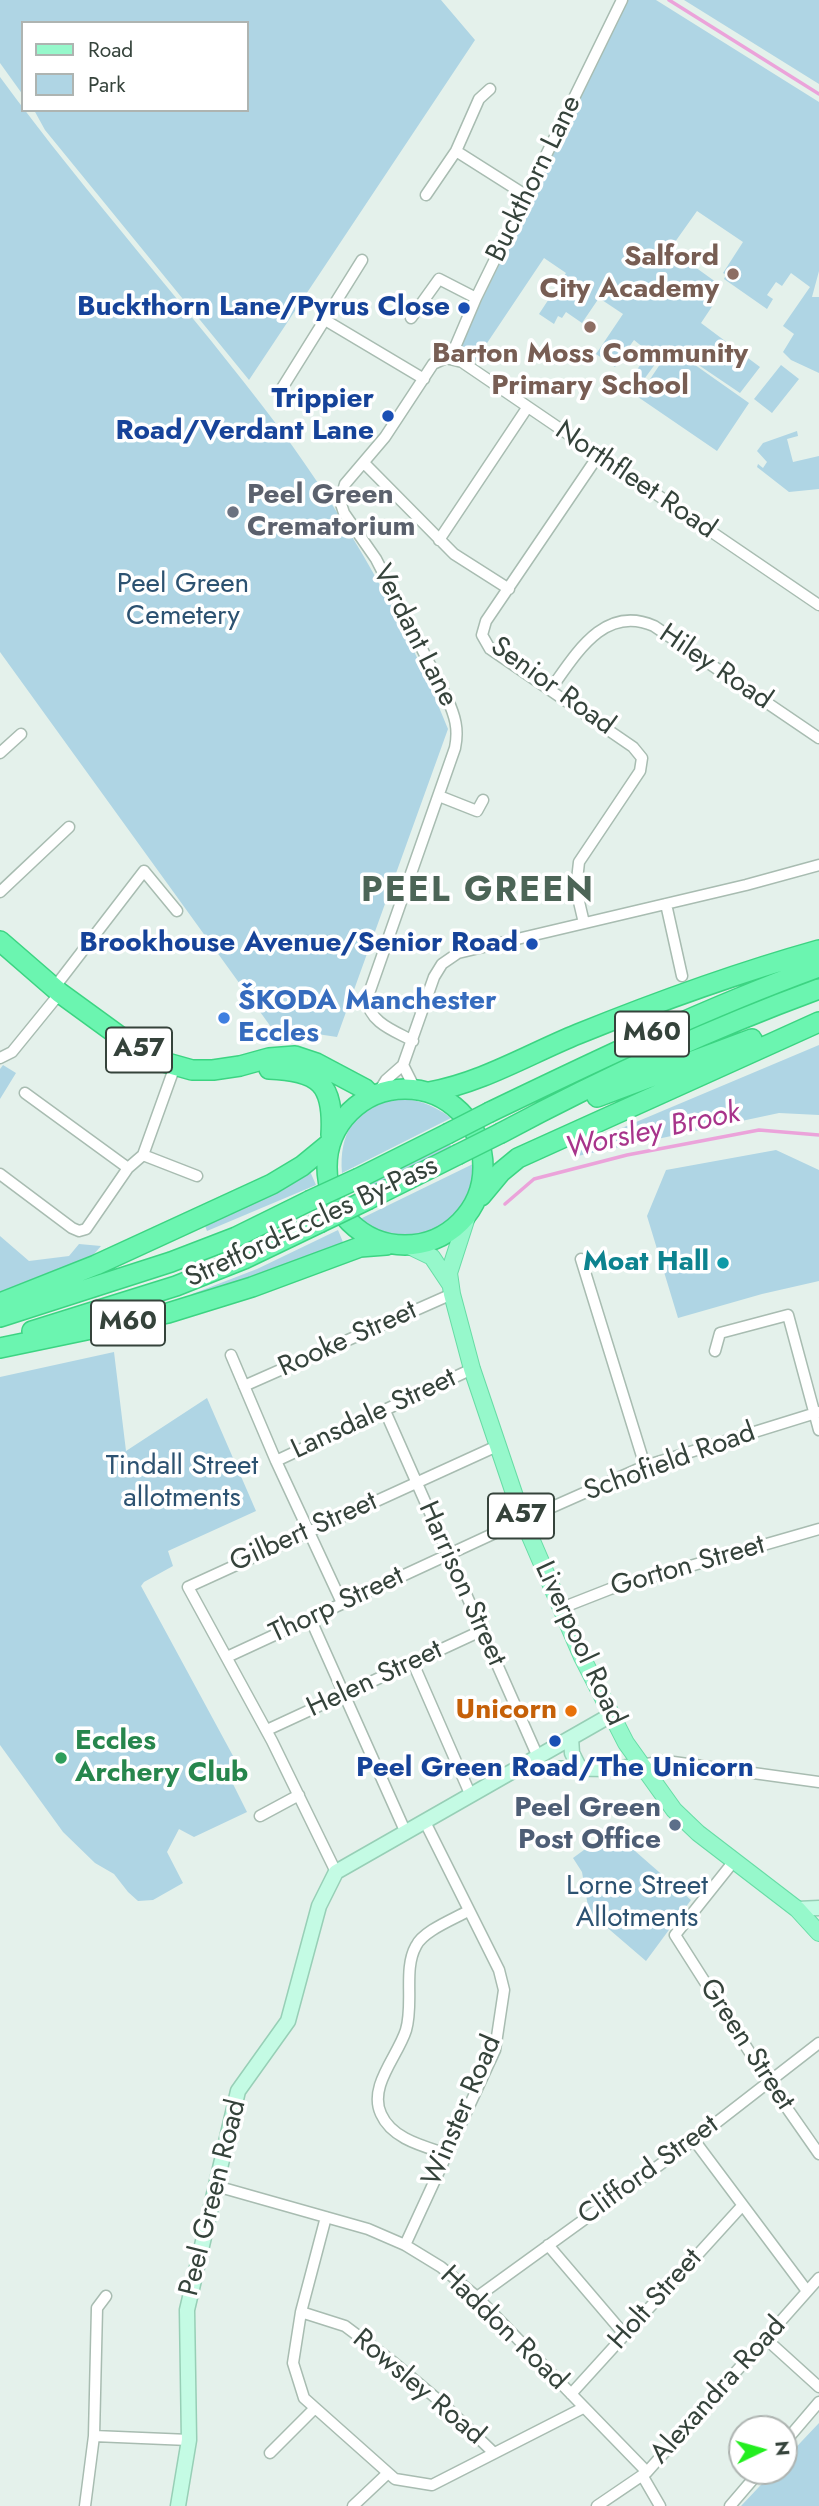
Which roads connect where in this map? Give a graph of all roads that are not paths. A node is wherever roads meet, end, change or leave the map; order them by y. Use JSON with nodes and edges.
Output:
{"nodes":[{"id":1,"x":622,"y":0,"type":"edge"},
{"id":2,"x":490,"y":89,"type":"dead end"},
{"id":3,"x":456,"y":151,"type":"junction"},
{"id":4,"x":426,"y":195,"type":"dead end"},
{"id":5,"x":527,"y":196,"type":"junction"},
{"id":6,"x":362,"y":260,"type":"dead end"},
{"id":7,"x":477,"y":298,"type":"junction"},
{"id":8,"x":411,"y":318,"type":"dead end"},
{"id":9,"x":325,"y":320,"type":"junction"},
{"id":10,"x":450,"y":359,"type":"junction"},
{"id":11,"x":424,"y":379,"type":"junction"},
{"id":12,"x":279,"y":393,"type":"dead end"},
{"id":13,"x":527,"y":408,"type":"junction"},
{"id":14,"x":598,"y":456,"type":"junction"},
{"id":15,"x":364,"y":463,"type":"junction"},
{"id":16,"x":439,"y":540,"type":"junction"},
{"id":17,"x":509,"y":589,"type":"junction"},
{"id":18,"x":819,"y":606,"type":"edge"},
{"id":19,"x":551,"y":690,"type":"junction"},
{"id":20,"x":21,"y":734,"type":"dead end"},
{"id":21,"x":819,"y":738,"type":"edge"},
{"id":22,"x":0,"y":753,"type":"edge"},
{"id":23,"x":439,"y":796,"type":"junction"},
{"id":24,"x":483,"y":800,"type":"dead end"},
{"id":25,"x":69,"y":827,"type":"dead end"},
{"id":26,"x":819,"y":865,"type":"edge"},
{"id":27,"x":0,"y":892,"type":"edge"},
{"id":28,"x":666,"y":904,"type":"junction"},
{"id":29,"x":177,"y":911,"type":"dead end"},
{"id":30,"x":584,"y":923,"type":"junction"},
{"id":31,"x":0,"y":941,"type":"edge"},
{"id":32,"x":819,"y":950,"type":"edge"},
{"id":33,"x":819,"y":967,"type":"edge"},
{"id":34,"x":682,"y":976,"type":"dead end"},
{"id":35,"x":819,"y":989,"type":"edge"},
{"id":36,"x":57,"y":991,"type":"junction"},
{"id":37,"x":819,"y":1019,"type":"edge"},
{"id":38,"x":413,"y":1041,"type":"junction"},
{"id":39,"x":0,"y":1058,"type":"edge"},
{"id":40,"x":403,"y":1065,"type":"junction"},
{"id":41,"x":175,"y":1066,"type":"junction"},
{"id":42,"x":240,"y":1066,"type":"junction"},
{"id":43,"x":422,"y":1091,"type":"junction"},
{"id":44,"x":25,"y":1093,"type":"dead end"},
{"id":45,"x":375,"y":1095,"type":"junction"},
{"id":46,"x":501,"y":1133,"type":"junction"},
{"id":47,"x":331,"y":1142,"type":"junction"},
{"id":48,"x":143,"y":1155,"type":"junction"},
{"id":49,"x":128,"y":1168,"type":"junction"},
{"id":50,"x":0,"y":1174,"type":"edge"},
{"id":51,"x":197,"y":1176,"type":"dead end"},
{"id":52,"x":471,"y":1209,"type":"junction"},
{"id":53,"x":399,"y":1245,"type":"junction"},
{"id":54,"x":581,"y":1259,"type":"dead end"},
{"id":55,"x":451,"y":1289,"type":"junction"},
{"id":56,"x":0,"y":1303,"type":"edge"},
{"id":57,"x":0,"y":1317,"type":"edge"},
{"id":58,"x":0,"y":1341,"type":"edge"},
{"id":59,"x":0,"y":1348,"type":"edge"},
{"id":60,"x":715,"y":1351,"type":"dead end"},
{"id":61,"x":231,"y":1355,"type":"dead end"},
{"id":62,"x":472,"y":1369,"type":"junction"},
{"id":63,"x":244,"y":1386,"type":"junction"},
{"id":64,"x":385,"y":1411,"type":"junction"},
{"id":65,"x":816,"y":1412,"type":"edge"},
{"id":66,"x":819,"y":1430,"type":"edge"},
{"id":67,"x":497,"y":1446,"type":"junction"},
{"id":68,"x":276,"y":1461,"type":"junction"},
{"id":69,"x":645,"y":1466,"type":"junction"},
{"id":70,"x":415,"y":1482,"type":"junction"},
{"id":71,"x":523,"y":1520,"type":"junction"},
{"id":72,"x":819,"y":1529,"type":"edge"},
{"id":73,"x":308,"y":1530,"type":"junction"},
{"id":74,"x":449,"y":1554,"type":"junction"},
{"id":75,"x":342,"y":1603,"type":"junction"},
{"id":76,"x":559,"y":1609,"type":"junction"},
{"id":77,"x":310,"y":1618,"type":"junction"},
{"id":78,"x":483,"y":1630,"type":"junction"},
{"id":79,"x":227,"y":1657,"type":"junction"},
{"id":80,"x":413,"y":1663,"type":"junction"},
{"id":81,"x":344,"y":1694,"type":"junction"},
{"id":82,"x":611,"y":1715,"type":"junction"},
{"id":83,"x":267,"y":1730,"type":"junction"},
{"id":84,"x":571,"y":1738,"type":"junction"},
{"id":85,"x":538,"y":1757,"type":"junction"},
{"id":86,"x":640,"y":1765,"type":"junction"},
{"id":87,"x":520,"y":1768,"type":"junction"},
{"id":88,"x":580,"y":1769,"type":"junction"},
{"id":89,"x":819,"y":1782,"type":"edge"},
{"id":90,"x":299,"y":1795,"type":"junction"},
{"id":91,"x":471,"y":1796,"type":"junction"},
{"id":92,"x":260,"y":1816,"type":"dead end"},
{"id":93,"x":425,"y":1822,"type":"junction"},
{"id":94,"x":406,"y":1833,"type":"junction"},
{"id":95,"x":734,"y":1861,"type":"junction"},
{"id":96,"x":336,"y":1872,"type":"junction"},
{"id":97,"x":819,"y":1908,"type":"edge"},
{"id":98,"x":797,"y":1909,"type":"junction"},
{"id":99,"x":468,"y":1911,"type":"junction"},
{"id":100,"x":819,"y":1933,"type":"edge"},
{"id":101,"x":819,"y":2043,"type":"edge"},
{"id":102,"x":768,"y":2081,"type":"junction"},
{"id":103,"x":694,"y":2140,"type":"junction"},
{"id":104,"x":447,"y":2154,"type":"junction"},
{"id":105,"x":819,"y":2154,"type":"edge"},
{"id":106,"x":215,"y":2186,"type":"junction"},
{"id":107,"x":741,"y":2207,"type":"junction"},
{"id":108,"x":326,"y":2217,"type":"junction"},
{"id":109,"x":405,"y":2245,"type":"junction"},
{"id":110,"x":548,"y":2245,"type":"junction"},
{"id":111,"x":819,"y":2278,"type":"edge"},
{"id":112,"x":807,"y":2291,"type":"junction"},
{"id":113,"x":106,"y":2297,"type":"dead end"},
{"id":114,"x":477,"y":2297,"type":"junction"},
{"id":115,"x":301,"y":2312,"type":"junction"},
{"id":116,"x":624,"y":2334,"type":"junction"},
{"id":117,"x":766,"y":2339,"type":"junction"},
{"id":118,"x":819,"y":2387,"type":"edge"},
{"id":119,"x":571,"y":2394,"type":"junction"},
{"id":120,"x":819,"y":2402,"type":"edge"},
{"id":121,"x":583,"y":2407,"type":"junction"},
{"id":122,"x":314,"y":2409,"type":"junction"},
{"id":123,"x":798,"y":2427,"type":"edge"},
{"id":124,"x":94,"y":2436,"type":"junction"},
{"id":125,"x":189,"y":2440,"type":"junction"},
{"id":126,"x":270,"y":2453,"type":"dead end"},
{"id":127,"x":494,"y":2453,"type":"junction"},
{"id":128,"x":388,"y":2473,"type":"junction"},
{"id":129,"x":645,"y":2474,"type":"junction"},
{"id":130,"x":748,"y":2485,"type":"edge"},
{"id":131,"x":85,"y":2506,"type":"edge"},
{"id":132,"x":178,"y":2506,"type":"edge"},
{"id":133,"x":353,"y":2506,"type":"edge"},
{"id":134,"x":597,"y":2506,"type":"edge"},
{"id":135,"x":660,"y":2506,"type":"edge"},
{"id":136,"x":730,"y":2506,"type":"edge"}],
"edges":[{"from":1,"to":5,"type":"street","name":"Buckthorn Lane"},
{"from":2,"to":3,"type":"street"},
{"from":3,"to":4,"type":"street"},
{"from":3,"to":5,"type":"street"},
{"from":5,"to":7,"type":"street","name":"Buckthorn Lane"},
{"from":6,"to":9,"type":"street"},
{"from":7,"to":8,"type":"street"},
{"from":7,"to":10,"type":"street","name":"Buckthorn Lane"},
{"from":9,"to":11,"type":"street"},
{"from":9,"to":12,"type":"street"},
{"from":10,"to":11,"type":"street","name":"Verdant Lane"},
{"from":10,"to":13,"type":"street","name":"Northfleet Road"},
{"from":11,"to":15,"type":"street","name":"Verdant Lane"},
{"from":13,"to":14,"type":"street","name":"Northfleet Road"},
{"from":13,"to":16,"type":"street"},
{"from":14,"to":17,"type":"street","name":"Senior Road"},
{"from":14,"to":18,"type":"street","name":"Northfleet Road"},
{"from":15,"to":16,"type":"street"},
{"from":15,"to":23,"type":"street","name":"Verdant Lane"},
{"from":16,"to":17,"type":"street"},
{"from":17,"to":19,"type":"street","name":"Senior Road"},
{"from":19,"to":21,"type":"street","name":"Hiley Road"},
{"from":19,"to":30,"type":"street","name":"Senior Road"},
{"from":20,"to":22,"type":"street"},
{"from":23,"to":24,"type":"street"},
{"from":23,"to":38,"type":"street","name":"Verdant Lane"},
{"from":25,"to":27,"type":"street"},
{"from":26,"to":28,"type":"street"},
{"from":28,"to":30,"type":"street"},
{"from":28,"to":34,"type":"street"},
{"from":29,"to":36,"type":"street"},
{"from":30,"to":38,"type":"street"},
{"from":31,"to":36,"type":"highway","number":"A57"},
{"from":32,"to":43,"type":"highway"},
{"from":33,"to":57,"type":"highway","name":"Stretford-Eccles By-Pass","number":"M60","bridge":true},
{"from":35,"to":46,"type":"highway","number":"M60"},
{"from":36,"to":39,"type":"street"},
{"from":36,"to":41,"type":"highway","number":"A57"},
{"from":37,"to":46,"type":"highway"},
{"from":37,"to":52,"type":"highway","number":"M60"},
{"from":38,"to":40,"type":"street"},
{"from":40,"to":43,"type":"street"},
{"from":40,"to":45,"type":"street"},
{"from":41,"to":42,"type":"highway","number":"A57"},
{"from":41,"to":48,"type":"street"},
{"from":42,"to":45,"type":"highway","number":"A57"},
{"from":42,"to":47,"type":"highway","number":"A57"},
{"from":43,"to":45,"type":"highway"},
{"from":43,"to":52,"type":"highway","number":"A57"},
{"from":44,"to":49,"type":"street"},
{"from":45,"to":47,"type":"highway","number":"A57"},
{"from":46,"to":58,"type":"highway","name":"Stretford-Eccles By-Pass","number":"M60","bridge":true},
{"from":47,"to":53,"type":"highway","number":"A57"},
{"from":47,"to":56,"type":"highway","number":"M60"},
{"from":48,"to":49,"type":"street"},
{"from":48,"to":51,"type":"street"},
{"from":49,"to":50,"type":"street"},
{"from":52,"to":53,"type":"highway"},
{"from":52,"to":55,"type":"main road","name":"Liverpool Road","number":"A57"},
{"from":53,"to":55,"type":"main road","name":"Liverpool Road","number":"A57"},
{"from":53,"to":59,"type":"highway","number":"M60"},
{"from":54,"to":69,"type":"street"},
{"from":55,"to":62,"type":"main road","name":"Liverpool Road","number":"A57"},
{"from":55,"to":63,"type":"street","name":"Rooke Street"},
{"from":60,"to":65,"type":"street"},
{"from":61,"to":63,"type":"street"},
{"from":62,"to":64,"type":"street","name":"Lansdale Street"},
{"from":62,"to":67,"type":"main road","name":"Liverpool Road","number":"A57"},
{"from":63,"to":68,"type":"street"},
{"from":64,"to":68,"type":"street","name":"Lansdale Street"},
{"from":64,"to":70,"type":"street","name":"Harrison Street"},
{"from":65,"to":66,"type":"street"},
{"from":65,"to":69,"type":"street","name":"Schofield Road"},
{"from":67,"to":70,"type":"street","name":"Gilbert Street"},
{"from":67,"to":71,"type":"main road","name":"Liverpool Road","number":"A57"},
{"from":68,"to":73,"type":"street"},
{"from":69,"to":71,"type":"street","name":"Schofield Road"},
{"from":70,"to":73,"type":"street","name":"Gilbert Street"},
{"from":70,"to":74,"type":"street","name":"Harrison Street"},
{"from":71,"to":74,"type":"street","name":"Thorp Street"},
{"from":71,"to":76,"type":"main road","name":"Liverpool Road","number":"A57"},
{"from":72,"to":76,"type":"street","name":"Gorton Street"},
{"from":73,"to":75,"type":"street"},
{"from":73,"to":79,"type":"street","name":"Gilbert Street"},
{"from":74,"to":75,"type":"street","name":"Thorp Street"},
{"from":74,"to":78,"type":"street","name":"Harrison Street"},
{"from":75,"to":77,"type":"street","name":"Thorp Street"},
{"from":76,"to":82,"type":"main road","name":"Liverpool Road","number":"A57"},
{"from":77,"to":79,"type":"street","name":"Thorp Street"},
{"from":77,"to":81,"type":"street"},
{"from":78,"to":80,"type":"street","name":"Helen Street"},
{"from":78,"to":85,"type":"street","name":"Harrison Street"},
{"from":79,"to":83,"type":"street"},
{"from":80,"to":81,"type":"street","name":"Helen Street"},
{"from":80,"to":91,"type":"street"},
{"from":81,"to":83,"type":"street","name":"Helen Street"},
{"from":81,"to":94,"type":"street"},
{"from":82,"to":84,"type":"street"},
{"from":82,"to":86,"type":"main road","name":"Liverpool Road","number":"A57"},
{"from":83,"to":90,"type":"street"},
{"from":84,"to":85,"type":"street"},
{"from":84,"to":88,"type":"street"},
{"from":85,"to":87,"type":"street"},
{"from":86,"to":88,"type":"street"},
{"from":86,"to":89,"type":"street"},
{"from":86,"to":95,"type":"main road","name":"Liverpool Road","number":"A57"},
{"from":87,"to":88,"type":"street"},
{"from":87,"to":91,"type":"street"},
{"from":90,"to":92,"type":"street"},
{"from":90,"to":96,"type":"street"},
{"from":91,"to":93,"type":"street"},
{"from":93,"to":94,"type":"street"},
{"from":93,"to":99,"type":"street","name":"Winster Road"},
{"from":94,"to":96,"type":"street"},
{"from":95,"to":98,"type":"main road","name":"Liverpool Road","number":"A57"},
{"from":95,"to":102,"type":"street","name":"Green Street"},
{"from":96,"to":106,"type":"street","name":"Peel Green Road"},
{"from":97,"to":98,"type":"street"},
{"from":98,"to":100,"type":"main road","name":"Liverpool Road","number":"A57"},
{"from":99,"to":104,"type":"street","name":"Winster Road"},
{"from":99,"to":104,"type":"street"},
{"from":101,"to":102,"type":"street","name":"Clifford Street"},
{"from":102,"to":103,"type":"street","name":"Clifford Street"},
{"from":102,"to":105,"type":"street","name":"Green Street"},
{"from":103,"to":107,"type":"street"},
{"from":103,"to":110,"type":"street","name":"Clifford Street"},
{"from":104,"to":109,"type":"street","name":"Winster Road"},
{"from":106,"to":108,"type":"street","name":"Haddon Road"},
{"from":106,"to":125,"type":"street","name":"Peel Green Road"},
{"from":107,"to":112,"type":"street"},
{"from":107,"to":116,"type":"street","name":"Holt Street"},
{"from":108,"to":109,"type":"street","name":"Haddon Road"},
{"from":108,"to":115,"type":"street"},
{"from":109,"to":114,"type":"street","name":"Haddon Road"},
{"from":110,"to":114,"type":"street","name":"Clifford Street"},
{"from":110,"to":116,"type":"street"},
{"from":111,"to":112,"type":"street","name":"Alexandra Road"},
{"from":112,"to":117,"type":"street","name":"Alexandra Road"},
{"from":113,"to":124,"type":"street"},
{"from":114,"to":119,"type":"street","name":"Haddon Road"},
{"from":115,"to":122,"type":"street"},
{"from":115,"to":127,"type":"street","name":"Rowsley Road"},
{"from":116,"to":119,"type":"street","name":"Holt Street"},
{"from":117,"to":118,"type":"street"},
{"from":117,"to":129,"type":"street","name":"Alexandra Road"},
{"from":119,"to":121,"type":"street","name":"Haddon Road"},
{"from":120,"to":123,"type":"street"},
{"from":121,"to":127,"type":"street"},
{"from":121,"to":129,"type":"street","name":"Haddon Road"},
{"from":122,"to":126,"type":"street"},
{"from":122,"to":128,"type":"street"},
{"from":124,"to":125,"type":"street"},
{"from":124,"to":131,"type":"street"},
{"from":125,"to":132,"type":"street","name":"Peel Green Road"},
{"from":127,"to":128,"type":"street"},
{"from":128,"to":133,"type":"street"},
{"from":129,"to":134,"type":"street","name":"Alexandra Road"},
{"from":129,"to":135,"type":"street","name":"Haddon Road"},
{"from":130,"to":136,"type":"street"}]}
